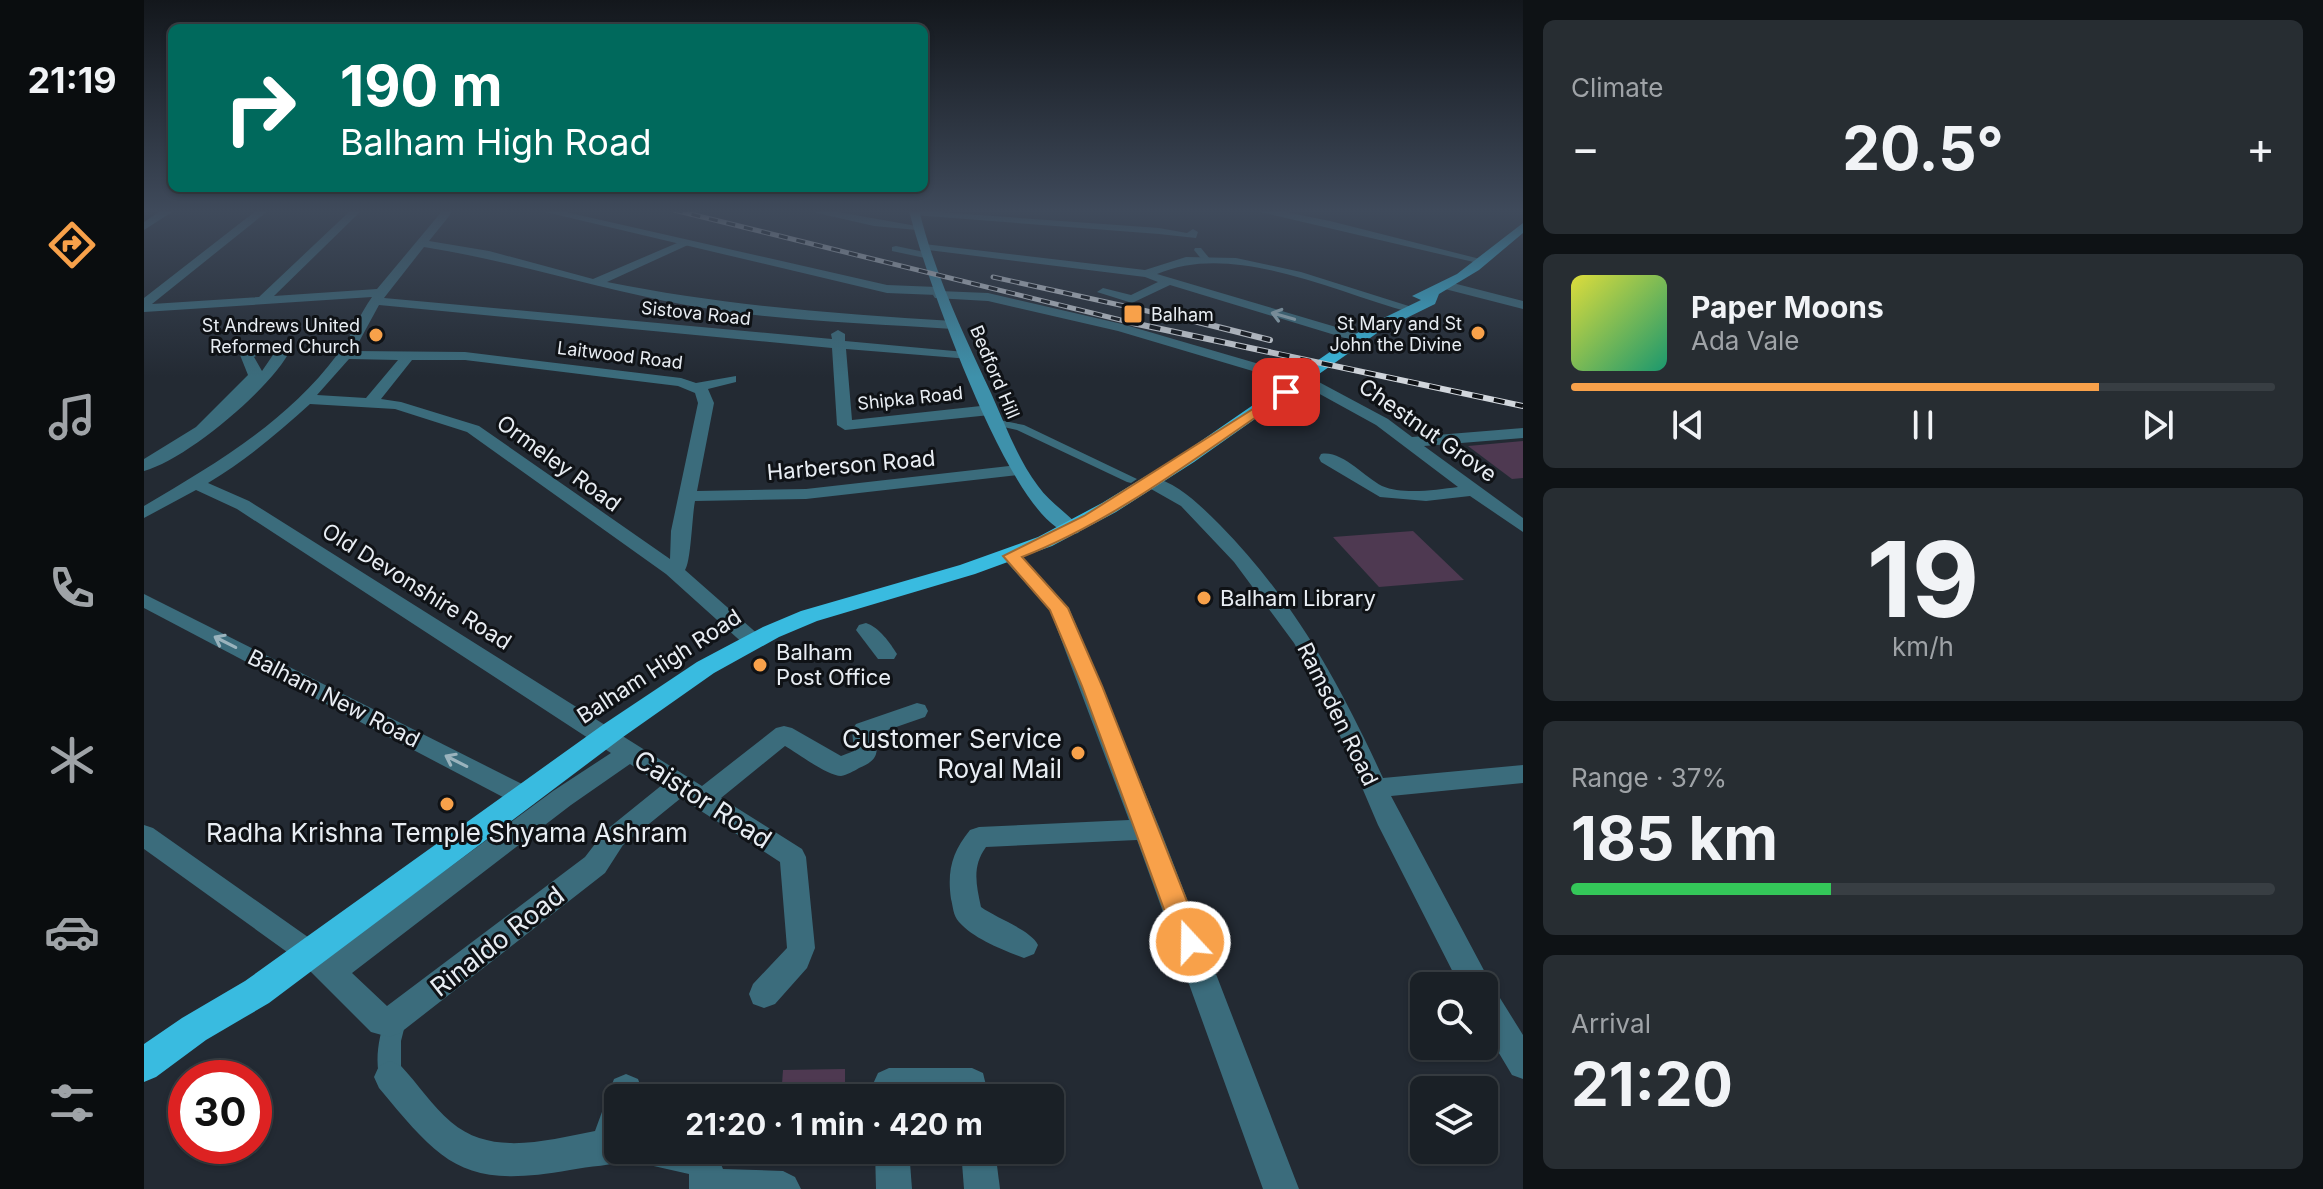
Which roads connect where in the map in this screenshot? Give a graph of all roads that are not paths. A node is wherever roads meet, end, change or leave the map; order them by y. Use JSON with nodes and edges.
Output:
{"nodes":[{"id":1,"x":195,"y":265,"type":"edge"},
{"id":2,"x":299,"y":265,"type":"edge"},
{"id":3,"x":403,"y":265,"type":"edge"},
{"id":4,"x":531,"y":265,"type":"edge"},
{"id":5,"x":633,"y":265,"type":"edge"},
{"id":6,"x":783,"y":265,"type":"edge"},
{"id":7,"x":929,"y":265,"type":"edge"},
{"id":8,"x":1077,"y":265,"type":"edge"},
{"id":9,"x":1167,"y":265,"type":"edge"},
{"id":10,"x":1255,"y":265,"type":"edge"},
{"id":11,"x":1475,"y":265,"type":"edge"},
{"id":12,"x":1146,"y":274,"type":"junction"},
{"id":13,"x":1167,"y":282,"type":"junction"},
{"id":14,"x":594,"y":283,"type":"junction"},
{"id":15,"x":1445,"y":285,"type":"junction"},
{"id":16,"x":1103,"y":292,"type":"dead end"},
{"id":17,"x":938,"y":293,"type":"junction"},
{"id":18,"x":378,"y":297,"type":"junction"},
{"id":19,"x":263,"y":300,"type":"junction"},
{"id":20,"x":1523,"y":305,"type":"edge"},
{"id":21,"x":144,"y":306,"type":"edge"},
{"id":22,"x":1412,"y":306,"type":"junction"},
{"id":23,"x":839,"y":318,"type":"junction"},
{"id":24,"x":953,"y":325,"type":"junction"},
{"id":25,"x":1358,"y":338,"type":"junction"},
{"id":26,"x":839,"y":346,"type":"junction"},
{"id":27,"x":345,"y":355,"type":"junction"},
{"id":28,"x":409,"y":355,"type":"junction"},
{"id":29,"x":965,"y":356,"type":"junction"},
{"id":30,"x":731,"y":379,"type":"dead end"},
{"id":31,"x":1302,"y":380,"type":"junction"},
{"id":32,"x":696,"y":387,"type":"junction"},
{"id":33,"x":306,"y":399,"type":"junction"},
{"id":34,"x":371,"y":402,"type":"junction"},
{"id":35,"x":992,"y":416,"type":"junction"},
{"id":36,"x":203,"y":428,"type":"junction"},
{"id":37,"x":1523,"y":433,"type":"edge"},
{"id":38,"x":1409,"y":442,"type":"junction"},
{"id":39,"x":1327,"y":458,"type":"dead end"},
{"id":40,"x":144,"y":466,"type":"edge"},
{"id":41,"x":1018,"y":470,"type":"junction"},
{"id":42,"x":1140,"y":480,"type":"junction"},
{"id":43,"x":197,"y":484,"type":"junction"},
{"id":44,"x":1473,"y":490,"type":"junction"},
{"id":45,"x":144,"y":496,"type":"edge"},
{"id":46,"x":688,"y":496,"type":"junction"},
{"id":47,"x":164,"y":502,"type":"junction"},
{"id":48,"x":144,"y":513,"type":"edge"},
{"id":49,"x":1523,"y":527,"type":"edge"},
{"id":50,"x":1072,"y":529,"type":"junction"},
{"id":51,"x":678,"y":548,"type":"junction"},
{"id":52,"x":653,"y":556,"type":"junction"},
{"id":53,"x":1011,"y":556,"type":"junction"},
{"id":54,"x":673,"y":570,"type":"junction"},
{"id":55,"x":144,"y":600,"type":"edge"},
{"id":56,"x":856,"y":619,"type":"junction"},
{"id":57,"x":753,"y":641,"type":"junction"},
{"id":58,"x":886,"y":654,"type":"dead end"},
{"id":59,"x":917,"y":711,"type":"dead end"},
{"id":60,"x":619,"y":744,"type":"junction"},
{"id":61,"x":1523,"y":774,"type":"edge"},
{"id":62,"x":1374,"y":788,"type":"junction"},
{"id":63,"x":692,"y":792,"type":"junction"},
{"id":64,"x":525,"y":797,"type":"junction"},
{"id":65,"x":1147,"y":829,"type":"junction"},
{"id":66,"x":144,"y":835,"type":"edge"},
{"id":67,"x":1024,"y":945,"type":"dead end"},
{"id":68,"x":321,"y":962,"type":"junction"},
{"id":69,"x":1468,"y":972,"type":"edge"},
{"id":70,"x":764,"y":994,"type":"dead end"},
{"id":71,"x":395,"y":1021,"type":"junction"},
{"id":72,"x":1498,"y":1023,"type":"edge"},
{"id":73,"x":1523,"y":1064,"type":"edge"},
{"id":74,"x":144,"y":1065,"type":"edge"},
{"id":75,"x":390,"y":1077,"type":"joint"},
{"id":76,"x":604,"y":1147,"type":"edge"},
{"id":77,"x":705,"y":1164,"type":"edge"},
{"id":78,"x":893,"y":1164,"type":"edge"},
{"id":79,"x":979,"y":1164,"type":"edge"},
{"id":80,"x":707,"y":1188,"type":"edge"},
{"id":81,"x":783,"y":1189,"type":"edge"},
{"id":82,"x":894,"y":1189,"type":"edge"},
{"id":83,"x":982,"y":1189,"type":"edge"},
{"id":84,"x":1281,"y":1189,"type":"edge"}],
"edges":[{"from":1,"to":21,"type":"street"},
{"from":2,"to":19,"type":"street"},
{"from":3,"to":18,"type":"street"},
{"from":4,"to":14,"type":"street"},
{"from":5,"to":14,"type":"street"},
{"from":6,"to":17,"type":"street","name":"Chestnut Grove"},
{"from":7,"to":17,"type":"main road","name":"Bedford Hill"},
{"from":8,"to":12,"type":"street"},
{"from":9,"to":12,"type":"street"},
{"from":10,"to":22,"type":"street"},
{"from":11,"to":15,"type":"highway","name":"Balham High Road"},
{"from":12,"to":13,"type":"street"},
{"from":13,"to":16,"type":"street"},
{"from":25,"to":13,"type":"street","one_way":true},
{"from":14,"to":23,"type":"street"},
{"from":15,"to":20,"type":"street"},
{"from":15,"to":22,"type":"highway","name":"Balham High Road"},
{"from":17,"to":24,"type":"main road","name":"Bedford Hill"},
{"from":17,"to":31,"type":"street","name":"Chestnut Grove"},
{"from":18,"to":19,"type":"street","name":"Sistova Road"},
{"from":18,"to":26,"type":"street","name":"Sistova Road"},
{"from":18,"to":27,"type":"street"},
{"from":19,"to":21,"type":"street","name":"Sistova Road"},
{"from":22,"to":25,"type":"highway","name":"Balham High Road"},
{"from":23,"to":24,"type":"street"},
{"from":23,"to":26,"type":"street","name":"Shipka Road"},
{"from":24,"to":29,"type":"main road","name":"Bedford Hill"},
{"from":25,"to":31,"type":"highway","name":"Balham High Road"},
{"from":26,"to":29,"type":"street","name":"Sistova Road"},
{"from":26,"to":35,"type":"street","name":"Shipka Road"},
{"from":27,"to":28,"type":"street","name":"Laitwood Road"},
{"from":27,"to":33,"type":"street"},
{"from":28,"to":32,"type":"street","name":"Laitwood Road"},
{"from":28,"to":34,"type":"street"},
{"from":29,"to":35,"type":"main road","name":"Bedford Hill"},
{"from":30,"to":32,"type":"street"},
{"from":31,"to":38,"type":"street","name":"Chestnut Grove"},
{"from":31,"to":42,"type":"highway","name":"Balham High Road"},
{"from":32,"to":46,"type":"street","name":"Laitwood Road"},
{"from":33,"to":34,"type":"street","name":"Ormeley Road"},
{"from":33,"to":43,"type":"street"},
{"from":34,"to":52,"type":"street","name":"Ormeley Road"},
{"from":35,"to":41,"type":"main road","name":"Bedford Hill"},
{"from":35,"to":42,"type":"street"},
{"from":36,"to":36,"type":"street"},
{"from":36,"to":40,"type":"street"},
{"from":37,"to":38,"type":"street"},
{"from":38,"to":44,"type":"street","name":"Chestnut Grove"},
{"from":39,"to":44,"type":"street"},
{"from":41,"to":46,"type":"street","name":"Harberson Road"},
{"from":41,"to":50,"type":"main road","name":"Bedford Hill"},
{"from":42,"to":50,"type":"highway","name":"Balham High Road"},
{"from":42,"to":62,"type":"street","name":"Ramsden Road"},
{"from":43,"to":47,"type":"street"},
{"from":43,"to":60,"type":"street","name":"Old Devonshire Road"},
{"from":44,"to":49,"type":"street","name":"Chestnut Grove"},
{"from":45,"to":47,"type":"street"},
{"from":46,"to":51,"type":"street","name":"Laitwood Road"},
{"from":47,"to":48,"type":"street"},
{"from":50,"to":53,"type":"highway","name":"Balham High Road"},
{"from":51,"to":52,"type":"street"},
{"from":51,"to":54,"type":"street","name":"Laitwood Road"},
{"from":52,"to":54,"type":"street","name":"Ormeley Road"},
{"from":53,"to":56,"type":"highway","name":"Balham High Road"},
{"from":53,"to":65,"type":"street"},
{"from":54,"to":57,"type":"street","name":"Ormeley Road"},
{"from":64,"to":55,"type":"street","name":"Balham New Road","one_way":true},
{"from":56,"to":57,"type":"highway","name":"Balham High Road"},
{"from":56,"to":58,"type":"street"},
{"from":57,"to":60,"type":"highway","name":"Balham High Road"},
{"from":59,"to":63,"type":"street","name":"Rinaldo Road"},
{"from":60,"to":63,"type":"street","name":"Caistor Road"},
{"from":60,"to":64,"type":"highway","name":"Balham High Road"},
{"from":60,"to":68,"type":"street"},
{"from":61,"to":62,"type":"street"},
{"from":62,"to":69,"type":"street","name":"Ramsden Road"},
{"from":63,"to":70,"type":"street","name":"Caistor Road"},
{"from":63,"to":71,"type":"street","name":"Rinaldo Road"},
{"from":64,"to":68,"type":"highway","name":"Balham High Road"},
{"from":65,"to":67,"type":"street"},
{"from":65,"to":84,"type":"street"},
{"from":66,"to":68,"type":"street"},
{"from":68,"to":71,"type":"street"},
{"from":68,"to":74,"type":"highway","name":"Balham High Road"},
{"from":71,"to":75,"type":"street"},
{"from":72,"to":73,"type":"street"},
{"from":75,"to":76,"type":"street"},
{"from":77,"to":80,"type":"street"},
{"from":78,"to":82,"type":"street"},
{"from":79,"to":83,"type":"street"},
{"from":80,"to":81,"type":"street"}]}
